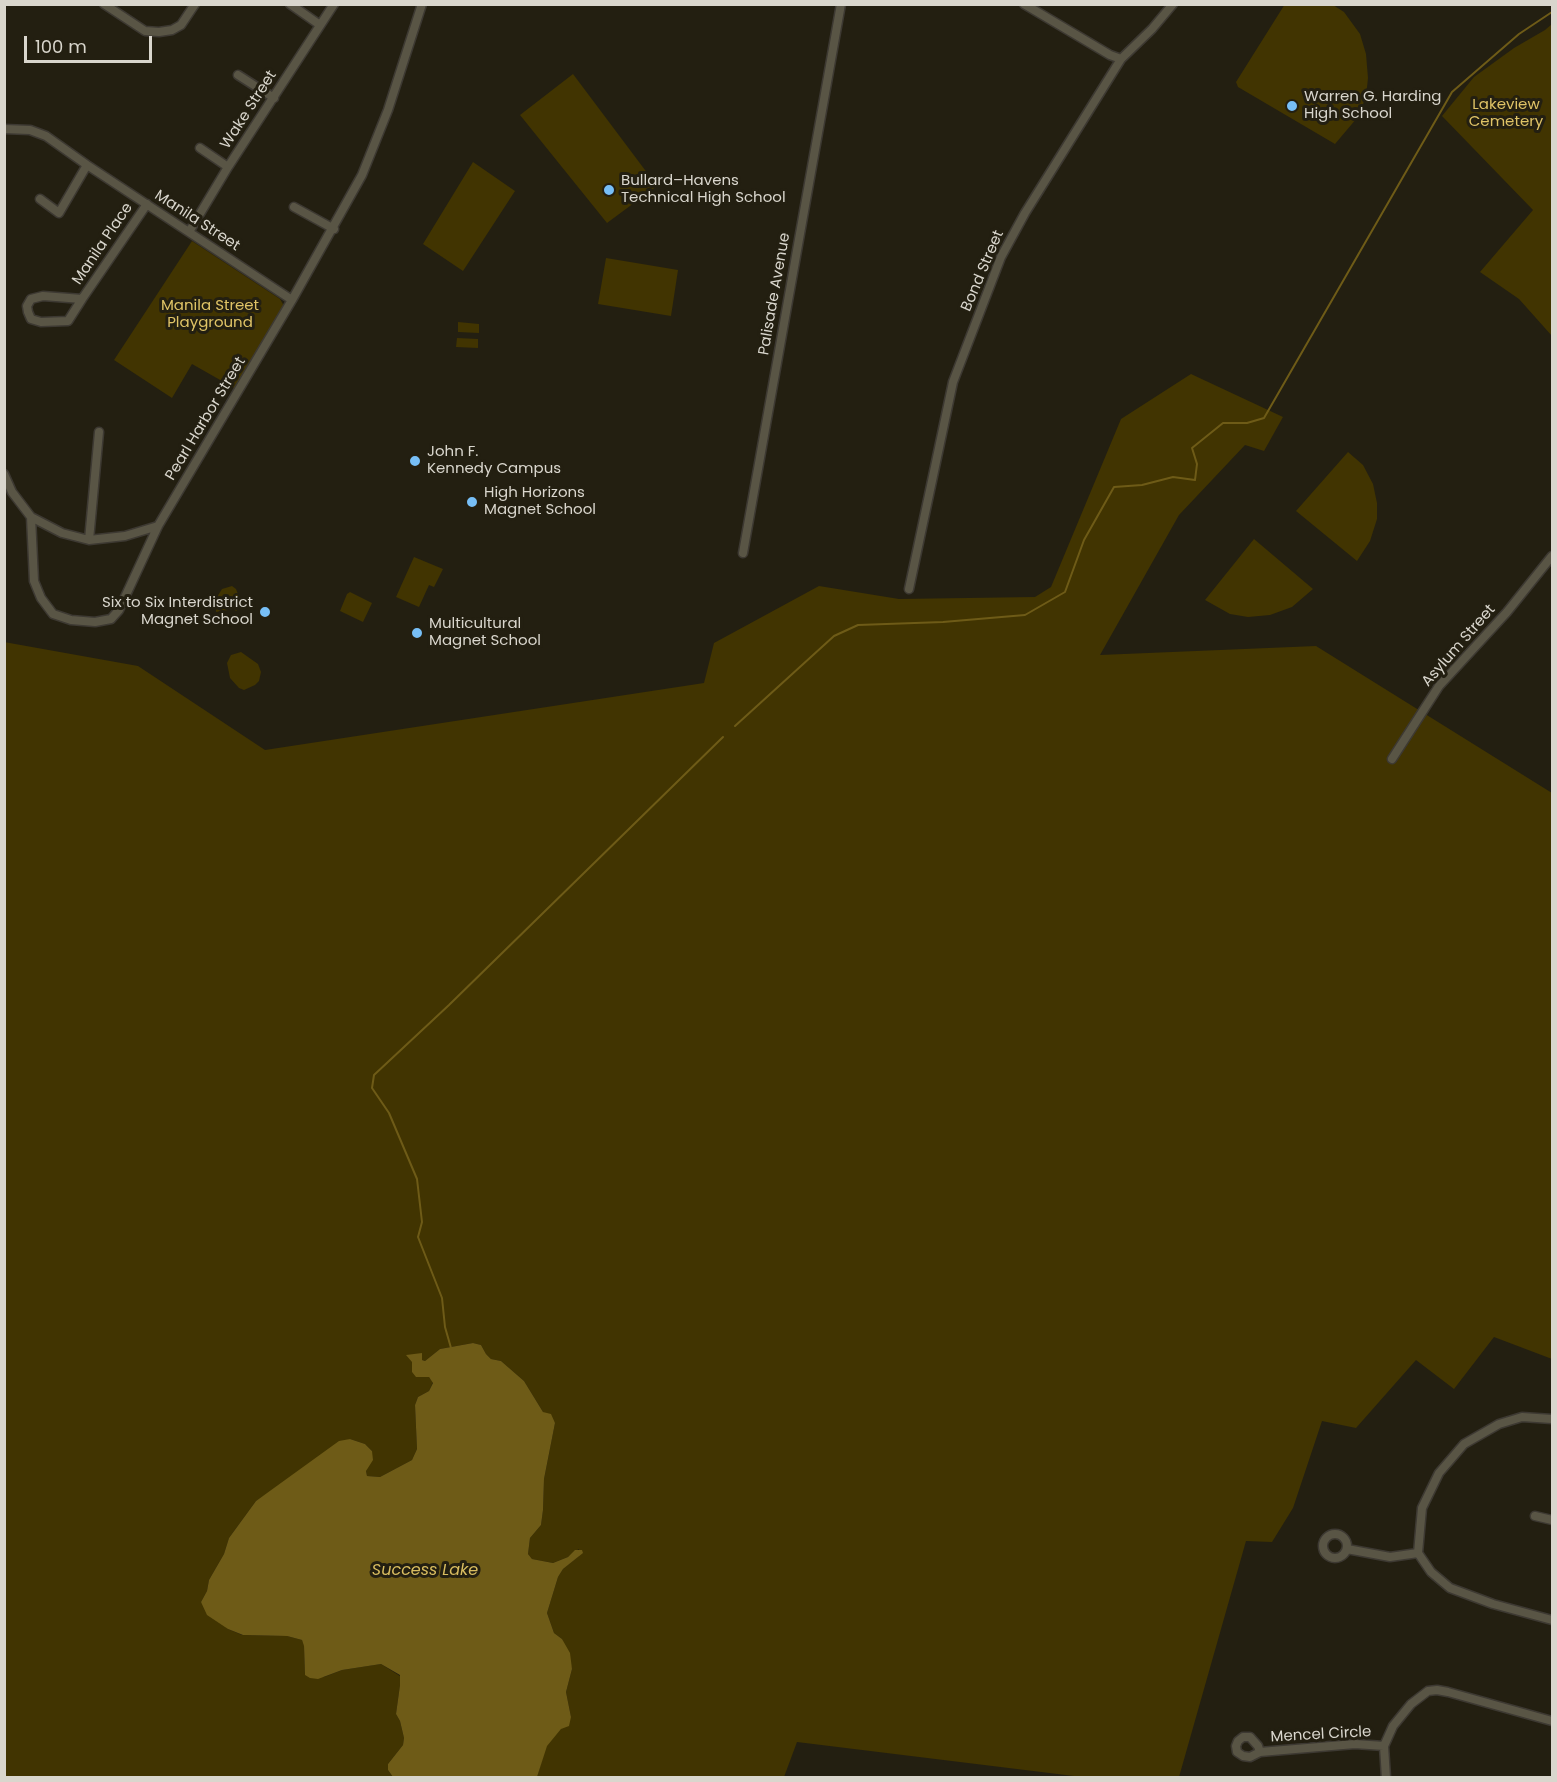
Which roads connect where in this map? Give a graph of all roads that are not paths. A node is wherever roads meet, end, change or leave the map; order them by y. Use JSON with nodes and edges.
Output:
{"nodes":[{"id":1,"x":104,"y":4,"type":"edge"},
{"id":2,"x":195,"y":4,"type":"edge"},
{"id":3,"x":290,"y":4,"type":"edge"},
{"id":4,"x":334,"y":4,"type":"edge"},
{"id":5,"x":422,"y":4,"type":"edge"},
{"id":6,"x":841,"y":4,"type":"edge"},
{"id":7,"x":1024,"y":4,"type":"edge"},
{"id":8,"x":1173,"y":4,"type":"edge"},
{"id":9,"x":1038,"y":8,"type":"edge"},
{"id":10,"x":320,"y":25,"type":"junction"},
{"id":11,"x":1120,"y":59,"type":"junction"},
{"id":12,"x":238,"y":75,"type":"dead end"},
{"id":13,"x":274,"y":98,"type":"junction"},
{"id":14,"x":4,"y":129,"type":"edge"},
{"id":15,"x":200,"y":148,"type":"dead end"},
{"id":16,"x":87,"y":165,"type":"junction"},
{"id":17,"x":228,"y":167,"type":"junction"},
{"id":18,"x":40,"y":199,"type":"dead end"},
{"id":19,"x":147,"y":204,"type":"junction"},
{"id":20,"x":294,"y":207,"type":"dead end"},
{"id":21,"x":334,"y":229,"type":"junction"},
{"id":22,"x":189,"y":232,"type":"junction"},
{"id":23,"x":82,"y":300,"type":"junction"},
{"id":24,"x":292,"y":300,"type":"junction"},
{"id":25,"x":99,"y":432,"type":"dead end"},
{"id":26,"x":4,"y":474,"type":"edge"},
{"id":27,"x":31,"y":518,"type":"junction"},
{"id":28,"x":158,"y":526,"type":"junction"},
{"id":29,"x":89,"y":540,"type":"junction"},
{"id":30,"x":743,"y":553,"type":"dead end"},
{"id":31,"x":1552,"y":556,"type":"edge"},
{"id":32,"x":909,"y":589,"type":"dead end"},
{"id":33,"x":1392,"y":759,"type":"dead end"},
{"id":34,"x":1552,"y":1419,"type":"edge"},
{"id":35,"x":1535,"y":1516,"type":"dead end"},
{"id":36,"x":1552,"y":1520,"type":"edge"},
{"id":37,"x":1347,"y":1549,"type":"dead end"},
{"id":38,"x":1418,"y":1553,"type":"junction"},
{"id":39,"x":1552,"y":1620,"type":"edge"},
{"id":40,"x":1552,"y":1721,"type":"edge"},
{"id":41,"x":1384,"y":1746,"type":"junction"},
{"id":42,"x":1260,"y":1752,"type":"dead end"},
{"id":43,"x":1386,"y":1778,"type":"edge"}],
"edges":[{"from":1,"to":2,"type":"street"},
{"from":3,"to":10,"type":"street"},
{"from":4,"to":10,"type":"street","name":"Wake Street"},
{"from":5,"to":21,"type":"street","name":"Pearl Harbor Street"},
{"from":6,"to":30,"type":"street","name":"Palisade Avenue"},
{"from":7,"to":9,"type":"street"},
{"from":8,"to":11,"type":"street","name":"Bond Street"},
{"from":9,"to":11,"type":"street"},
{"from":10,"to":13,"type":"street","name":"Wake Street"},
{"from":11,"to":32,"type":"street","name":"Bond Street"},
{"from":12,"to":13,"type":"street"},
{"from":13,"to":17,"type":"street","name":"Wake Street"},
{"from":14,"to":16,"type":"street","name":"Manila Street"},
{"from":15,"to":17,"type":"street"},
{"from":16,"to":18,"type":"street"},
{"from":16,"to":19,"type":"street","name":"Manila Street"},
{"from":17,"to":22,"type":"street","name":"Wake Street"},
{"from":19,"to":22,"type":"street","name":"Manila Street"},
{"from":19,"to":23,"type":"street","name":"Manila Place"},
{"from":20,"to":21,"type":"street"},
{"from":21,"to":24,"type":"street","name":"Pearl Harbor Street"},
{"from":22,"to":24,"type":"street","name":"Manila Street"},
{"from":23,"to":23,"type":"street","name":"Manila Place"},
{"from":24,"to":28,"type":"street","name":"Pearl Harbor Street"},
{"from":25,"to":29,"type":"street"},
{"from":26,"to":27,"type":"street"},
{"from":27,"to":28,"type":"street","name":"Pearl Harbor Street"},
{"from":27,"to":29,"type":"street"},
{"from":28,"to":29,"type":"street"},
{"from":31,"to":33,"type":"street","name":"Asylum Street"},
{"from":34,"to":38,"type":"street"},
{"from":35,"to":36,"type":"street"},
{"from":37,"to":38,"type":"street"},
{"from":38,"to":39,"type":"street"},
{"from":40,"to":41,"type":"street"},
{"from":41,"to":42,"type":"street","name":"Mencel Circle"},
{"from":41,"to":43,"type":"street"}]}
